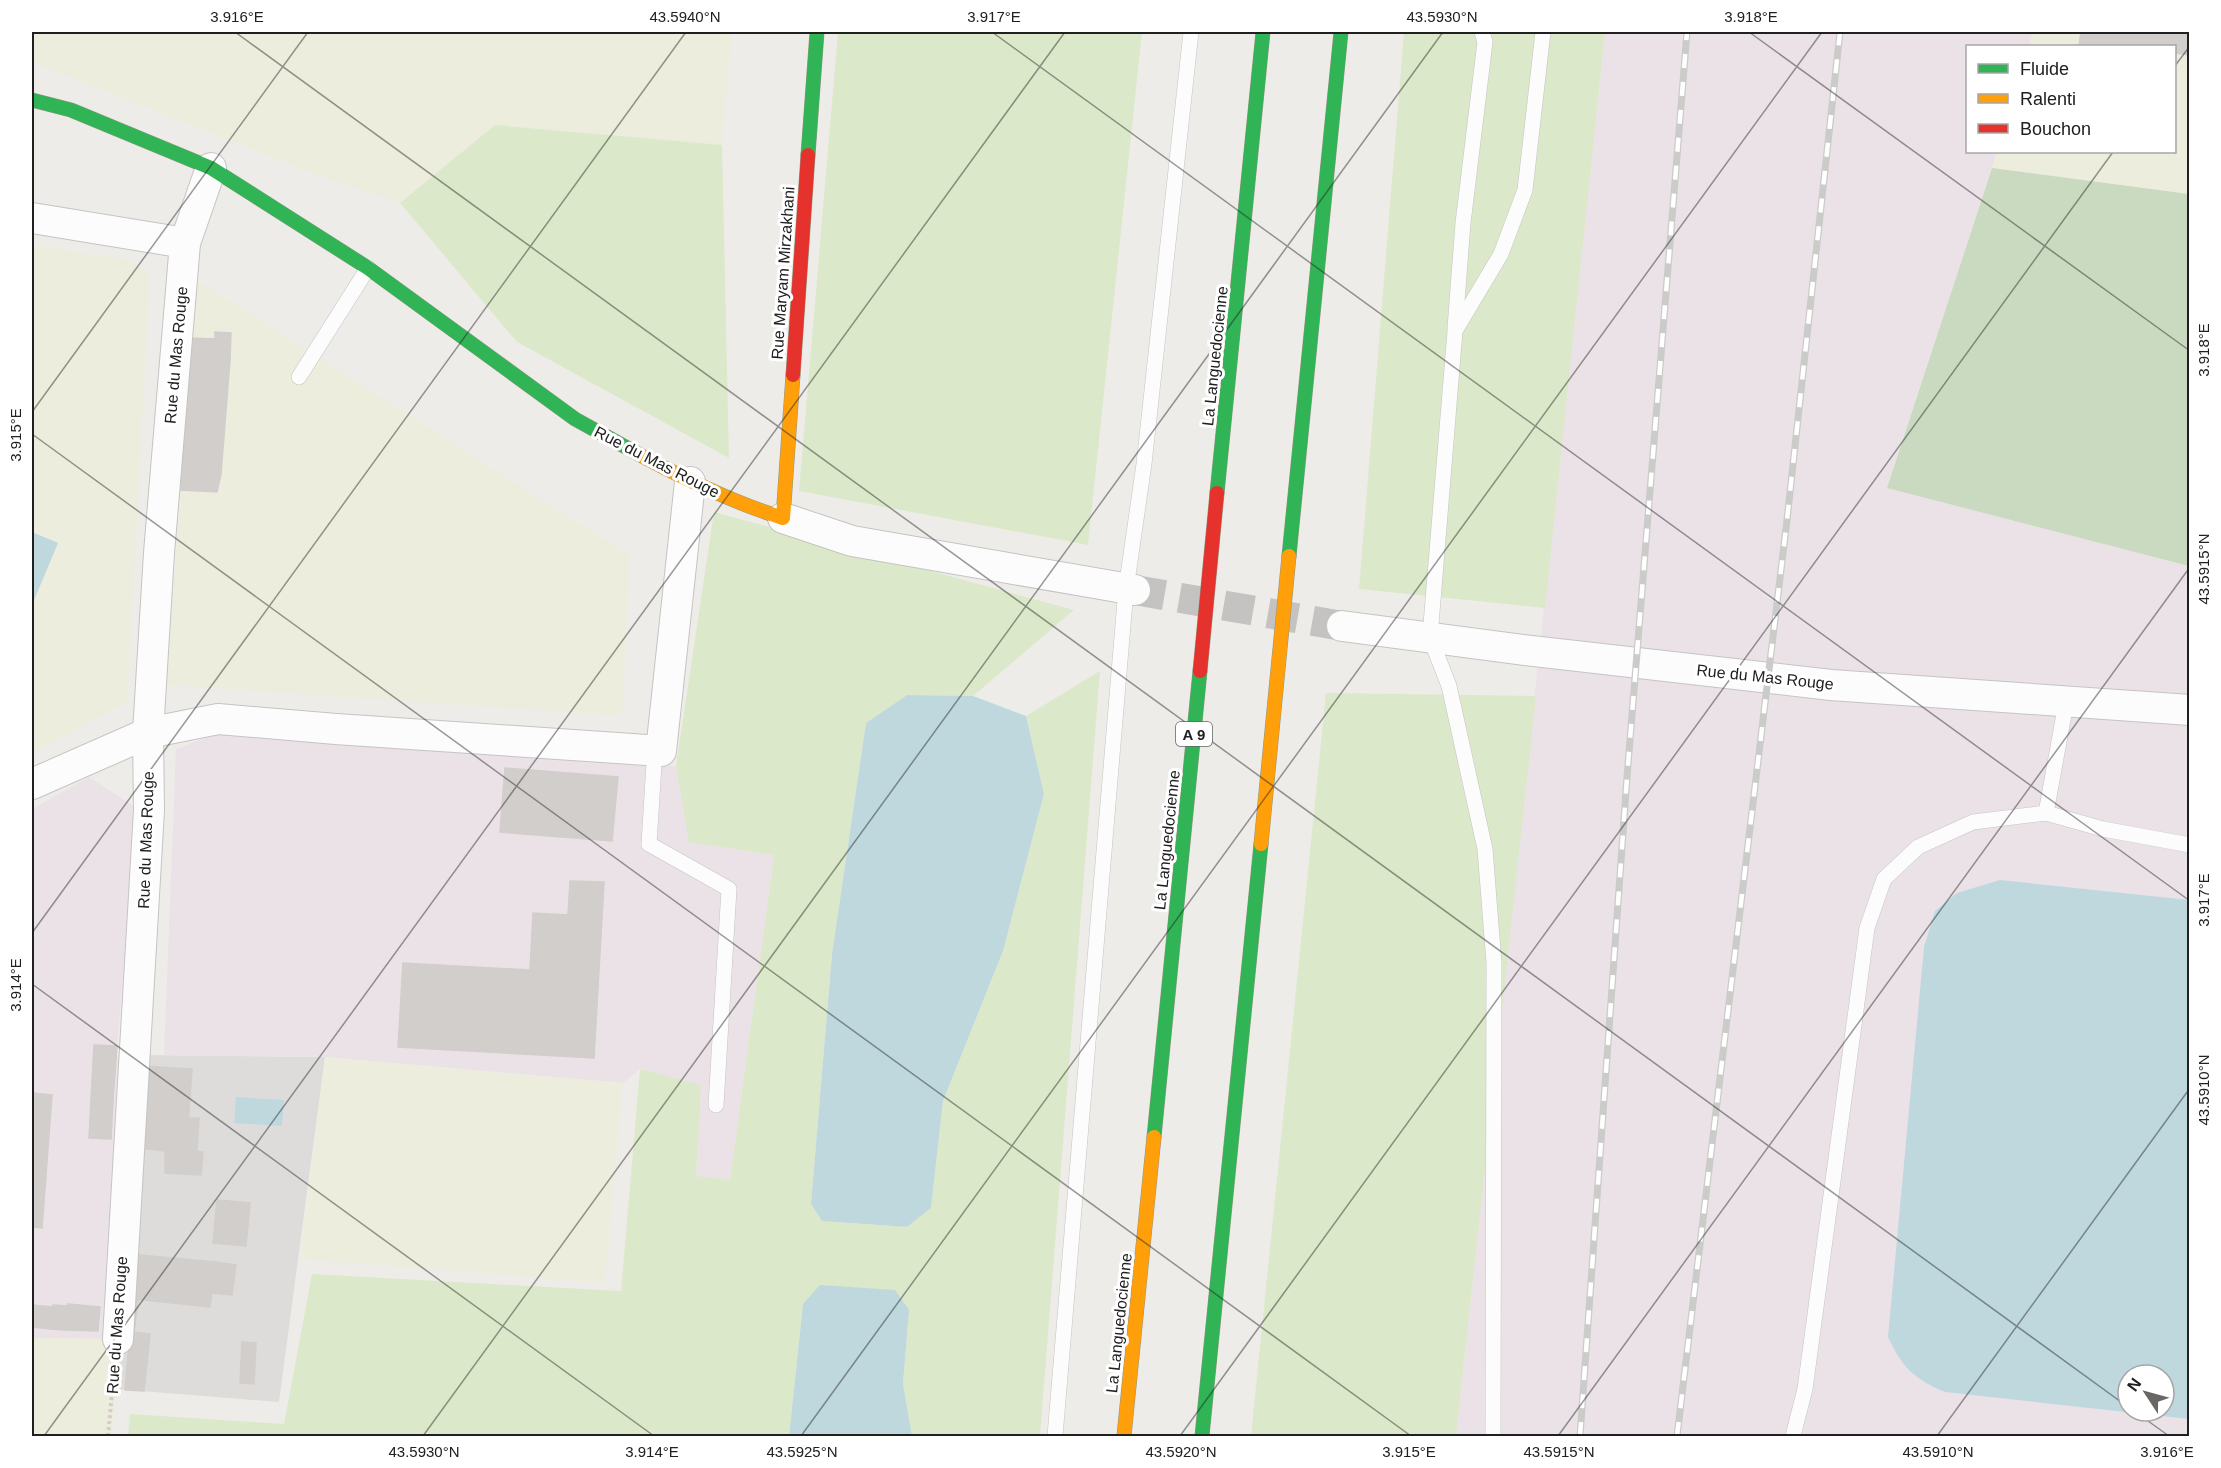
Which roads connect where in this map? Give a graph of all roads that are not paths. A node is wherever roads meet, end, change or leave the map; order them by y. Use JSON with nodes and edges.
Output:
{"nodes":[{"id":1,"x":817,"y":32,"type":"edge"},
{"id":2,"x":1191,"y":32,"type":"edge"},
{"id":3,"x":1263,"y":32,"type":"edge"},
{"id":4,"x":1341,"y":32,"type":"edge"},
{"id":5,"x":1482,"y":32,"type":"edge"},
{"id":6,"x":1543,"y":32,"type":"edge"},
{"id":7,"x":32,"y":100,"type":"edge"},
{"id":8,"x":211,"y":168,"type":"junction"},
{"id":9,"x":32,"y":218,"type":"edge"},
{"id":10,"x":185,"y":243,"type":"junction"},
{"id":11,"x":368,"y":268,"type":"junction"},
{"id":12,"x":1455,"y":332,"type":"junction"},
{"id":13,"x":299,"y":377,"type":"dead end"},
{"id":14,"x":690,"y":482,"type":"junction"},
{"id":15,"x":783,"y":518,"type":"junction"},
{"id":16,"x":1131,"y":589,"type":"junction"},
{"id":17,"x":1342,"y":626,"type":"tunnel mouth"},
{"id":18,"x":1430,"y":637,"type":"junction"},
{"id":19,"x":2066,"y":703,"type":"junction"},
{"id":20,"x":2190,"y":710,"type":"edge"},
{"id":21,"x":148,"y":734,"type":"junction"},
{"id":22,"x":661,"y":751,"type":"junction"},
{"id":23,"x":32,"y":784,"type":"edge"},
{"id":24,"x":2046,"y":813,"type":"junction"},
{"id":25,"x":2190,"y":845,"type":"edge"},
{"id":26,"x":716,"y":1105,"type":"dead end"},
{"id":27,"x":118,"y":1340,"type":"road end"},
{"id":28,"x":1055,"y":1437,"type":"edge"},
{"id":29,"x":1124,"y":1437,"type":"edge"},
{"id":30,"x":1202,"y":1437,"type":"edge"},
{"id":31,"x":1493,"y":1437,"type":"edge"},
{"id":32,"x":1793,"y":1437,"type":"edge"}],
"edges":[{"from":1,"to":15,"type":"main road","name":"Rue Maryam Mirzakhani"},
{"from":2,"to":16,"type":"lane"},
{"from":3,"to":29,"type":"main road","name":"La Languedocienne","number":"A 9"},
{"from":4,"to":30,"type":"main road"},
{"from":5,"to":12,"type":"lane"},
{"from":6,"to":12,"type":"lane"},
{"from":7,"to":8,"type":"main road","name":"Rue du Mas Rouge"},
{"from":8,"to":10,"type":"street","name":"Rue du Mas Rouge"},
{"from":8,"to":11,"type":"main road","name":"Rue du Mas Rouge"},
{"from":9,"to":10,"type":"street"},
{"from":10,"to":21,"type":"street","name":"Rue du Mas Rouge"},
{"from":11,"to":13,"type":"lane"},
{"from":11,"to":14,"type":"main road","name":"Rue du Mas Rouge"},
{"from":12,"to":18,"type":"lane"},
{"from":14,"to":15,"type":"main road","name":"Rue du Mas Rouge"},
{"from":14,"to":22,"type":"street"},
{"from":15,"to":16,"type":"street","name":"Rue du Mas Rouge"},
{"from":16,"to":28,"type":"lane"},
{"from":17,"to":18,"type":"street","name":"Rue du Mas Rouge"},
{"from":18,"to":19,"type":"street","name":"Rue du Mas Rouge"},
{"from":18,"to":31,"type":"lane"},
{"from":19,"to":20,"type":"street","name":"Rue du Mas Rouge"},
{"from":19,"to":24,"type":"lane"},
{"from":21,"to":22,"type":"street"},
{"from":21,"to":23,"type":"street"},
{"from":21,"to":27,"type":"street","name":"Rue du Mas Rouge"},
{"from":22,"to":26,"type":"lane"},
{"from":24,"to":25,"type":"lane"},
{"from":24,"to":32,"type":"lane"}]}
